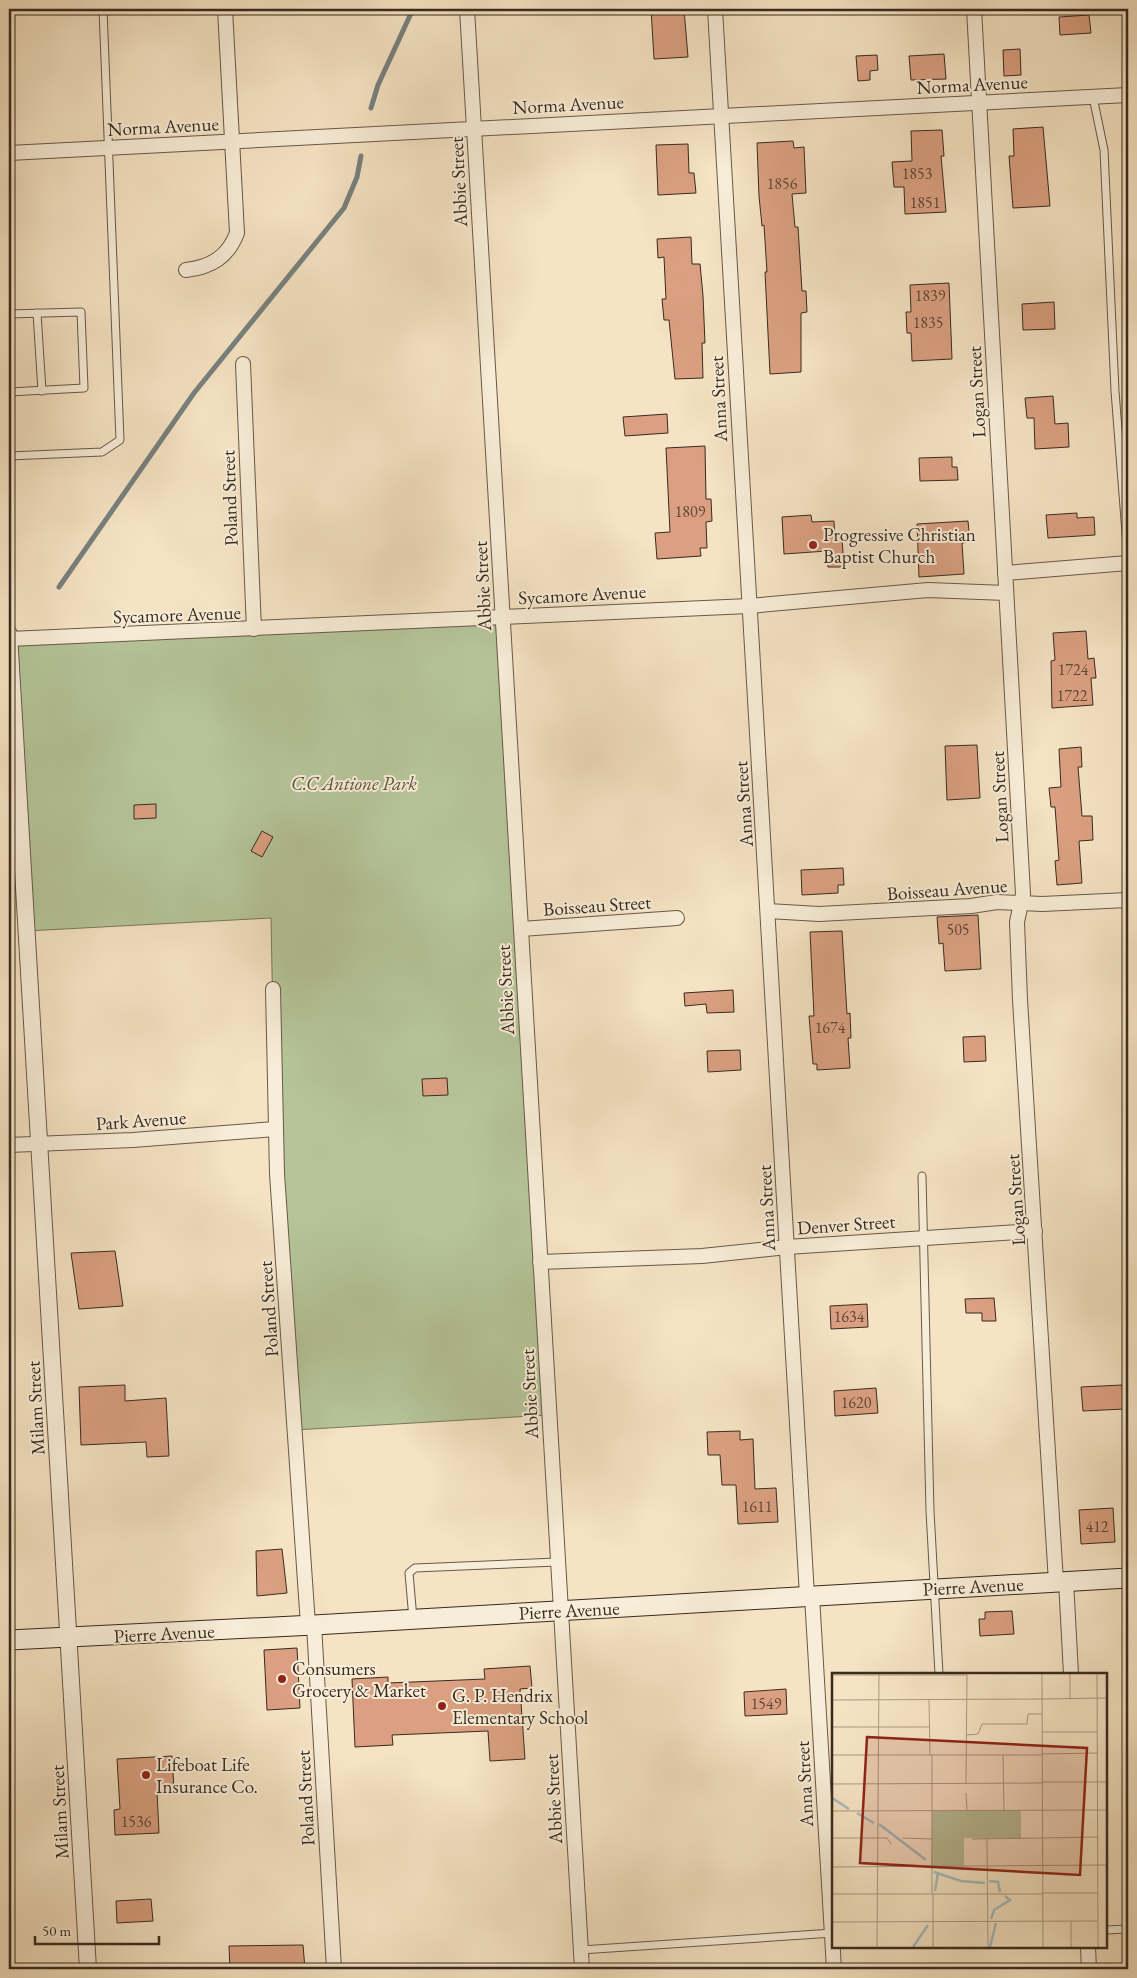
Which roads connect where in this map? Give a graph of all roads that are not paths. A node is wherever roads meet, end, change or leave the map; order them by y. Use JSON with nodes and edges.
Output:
{"nodes":[{"id":1,"x":103,"y":9,"type":"edge"},
{"id":2,"x":224,"y":9,"type":"edge"},
{"id":3,"x":467,"y":9,"type":"edge"},
{"id":4,"x":716,"y":9,"type":"edge"},
{"id":5,"x":974,"y":9,"type":"edge"},
{"id":6,"x":1128,"y":95,"type":"edge"},
{"id":7,"x":1093,"y":96,"type":"junction"},
{"id":8,"x":979,"y":102,"type":"junction"},
{"id":9,"x":721,"y":116,"type":"junction"},
{"id":10,"x":474,"y":128,"type":"junction"},
{"id":11,"x":232,"y":142,"type":"junction"},
{"id":12,"x":108,"y":147,"type":"junction"},
{"id":13,"x":9,"y":153,"type":"edge"},
{"id":14,"x":186,"y":270,"type":"dead end"},
{"id":15,"x":37,"y":313,"type":"junction"},
{"id":16,"x":9,"y":314,"type":"edge"},
{"id":17,"x":243,"y":364,"type":"dead end"},
{"id":18,"x":42,"y":391,"type":"junction"},
{"id":19,"x":9,"y":392,"type":"edge"},
{"id":20,"x":9,"y":456,"type":"edge"},
{"id":21,"x":1128,"y":558,"type":"edge"},
{"id":22,"x":1128,"y":563,"type":"edge"},
{"id":23,"x":1005,"y":573,"type":"junction"},
{"id":24,"x":1006,"y":593,"type":"junction"},
{"id":25,"x":749,"y":606,"type":"junction"},
{"id":26,"x":503,"y":616,"type":"junction"},
{"id":27,"x":254,"y":629,"type":"junction"},
{"id":28,"x":9,"y":634,"type":"edge"},
{"id":29,"x":9,"y":639,"type":"edge"},
{"id":30,"x":1128,"y":900,"type":"edge"},
{"id":31,"x":1020,"y":903,"type":"junction"},
{"id":32,"x":768,"y":911,"type":"junction"},
{"id":33,"x":677,"y":918,"type":"dead end"},
{"id":34,"x":521,"y":930,"type":"junction"},
{"id":35,"x":273,"y":989,"type":"dead end"},
{"id":36,"x":275,"y":1129,"type":"junction"},
{"id":37,"x":39,"y":1144,"type":"junction"},
{"id":38,"x":9,"y":1145,"type":"edge"},
{"id":39,"x":922,"y":1176,"type":"dead end"},
{"id":40,"x":1036,"y":1231,"type":"junction"},
{"id":41,"x":925,"y":1238,"type":"junction"},
{"id":42,"x":787,"y":1247,"type":"junction"},
{"id":43,"x":540,"y":1262,"type":"junction"},
{"id":44,"x":557,"y":1562,"type":"junction"},
{"id":45,"x":1128,"y":1578,"type":"edge"},
{"id":46,"x":1061,"y":1581,"type":"junction"},
{"id":47,"x":935,"y":1588,"type":"junction"},
{"id":48,"x":809,"y":1596,"type":"junction"},
{"id":49,"x":561,"y":1610,"type":"junction"},
{"id":50,"x":413,"y":1619,"type":"junction"},
{"id":51,"x":311,"y":1625,"type":"junction"},
{"id":52,"x":68,"y":1637,"type":"junction"},
{"id":53,"x":9,"y":1640,"type":"edge"},
{"id":54,"x":939,"y":1673,"type":"edge"},
{"id":55,"x":1071,"y":1673,"type":"edge"},
{"id":56,"x":832,"y":1919,"type":"edge"},
{"id":57,"x":1128,"y":1928,"type":"edge"},
{"id":58,"x":1107,"y":1930,"type":"edge"},
{"id":59,"x":832,"y":1933,"type":"edge"},
{"id":60,"x":833,"y":1948,"type":"edge"},
{"id":61,"x":1088,"y":1948,"type":"edge"},
{"id":62,"x":581,"y":1950,"type":"junction"},
{"id":63,"x":88,"y":1969,"type":"edge"},
{"id":64,"x":334,"y":1969,"type":"edge"},
{"id":65,"x":582,"y":1969,"type":"edge"},
{"id":66,"x":834,"y":1969,"type":"edge"},
{"id":67,"x":1089,"y":1969,"type":"edge"}],
"edges":[{"from":1,"to":12,"type":"lane"},
{"from":2,"to":11,"type":"street"},
{"from":3,"to":10,"type":"street","name":"Abbie Street"},
{"from":4,"to":9,"type":"street","name":"Anna Street"},
{"from":5,"to":8,"type":"street","name":"Logan Street"},
{"from":6,"to":7,"type":"street","name":"Norma Avenue"},
{"from":7,"to":8,"type":"street","name":"Norma Avenue"},
{"from":7,"to":21,"type":"lane"},
{"from":8,"to":9,"type":"street","name":"Norma Avenue"},
{"from":8,"to":23,"type":"street","name":"Logan Street"},
{"from":9,"to":10,"type":"street","name":"Norma Avenue"},
{"from":9,"to":25,"type":"street","name":"Anna Street"},
{"from":10,"to":11,"type":"street","name":"Norma Avenue"},
{"from":10,"to":26,"type":"street","name":"Abbie Street"},
{"from":11,"to":12,"type":"street","name":"Norma Avenue"},
{"from":11,"to":14,"type":"street"},
{"from":12,"to":13,"type":"street","name":"Norma Avenue"},
{"from":12,"to":20,"type":"lane"},
{"from":15,"to":16,"type":"lane"},
{"from":15,"to":18,"type":"lane"},
{"from":15,"to":18,"type":"lane"},
{"from":17,"to":27,"type":"street","name":"Poland Street"},
{"from":18,"to":19,"type":"lane"},
{"from":22,"to":23,"type":"street"},
{"from":23,"to":24,"type":"street","name":"Logan Street"},
{"from":24,"to":25,"type":"street","name":"Sycamore Avenue"},
{"from":24,"to":31,"type":"street","name":"Logan Street"},
{"from":25,"to":26,"type":"street","name":"Sycamore Avenue"},
{"from":25,"to":32,"type":"street","name":"Anna Street"},
{"from":26,"to":27,"type":"street","name":"Sycamore Avenue"},
{"from":26,"to":34,"type":"street","name":"Abbie Street"},
{"from":27,"to":29,"type":"street","name":"Sycamore Avenue"},
{"from":28,"to":29,"type":"street","name":"Milam Street"},
{"from":29,"to":37,"type":"street","name":"Milam Street"},
{"from":30,"to":31,"type":"street","name":"Boisseau Avenue"},
{"from":31,"to":32,"type":"street","name":"Boisseau Avenue"},
{"from":31,"to":40,"type":"street","name":"Logan Street"},
{"from":32,"to":42,"type":"street","name":"Anna Street"},
{"from":33,"to":34,"type":"street","name":"Boisseau Street"},
{"from":34,"to":43,"type":"street","name":"Abbie Street"},
{"from":35,"to":36,"type":"street","name":"Poland Street"},
{"from":36,"to":37,"type":"street","name":"Park Avenue"},
{"from":36,"to":51,"type":"street","name":"Poland Street"},
{"from":37,"to":38,"type":"street","name":"Park Avenue"},
{"from":37,"to":52,"type":"street","name":"Milam Street"},
{"from":39,"to":41,"type":"lane"},
{"from":40,"to":41,"type":"street","name":"Denver Street"},
{"from":40,"to":46,"type":"street","name":"Logan Street"},
{"from":41,"to":42,"type":"street","name":"Denver Street"},
{"from":41,"to":47,"type":"lane"},
{"from":42,"to":43,"type":"street","name":"Denver Street"},
{"from":42,"to":48,"type":"street","name":"Anna Street"},
{"from":43,"to":44,"type":"street","name":"Abbie Street"},
{"from":44,"to":49,"type":"street","name":"Abbie Street"},
{"from":44,"to":50,"type":"lane"},
{"from":45,"to":46,"type":"main road","name":"Pierre Avenue"},
{"from":46,"to":47,"type":"main road","name":"Pierre Avenue"},
{"from":46,"to":55,"type":"street","name":"Logan Street"},
{"from":47,"to":48,"type":"main road","name":"Pierre Avenue"},
{"from":47,"to":54,"type":"lane"},
{"from":48,"to":49,"type":"main road","name":"Pierre Avenue"},
{"from":48,"to":56,"type":"street","name":"Anna Street"},
{"from":49,"to":50,"type":"main road","name":"Pierre Avenue"},
{"from":49,"to":62,"type":"street","name":"Abbie Street"},
{"from":50,"to":51,"type":"main road","name":"Pierre Avenue"},
{"from":51,"to":52,"type":"main road","name":"Pierre Avenue"},
{"from":51,"to":64,"type":"street","name":"Poland Street"},
{"from":52,"to":53,"type":"main road","name":"Pierre Avenue"},
{"from":52,"to":63,"type":"street","name":"Milam Street"},
{"from":57,"to":58,"type":"lane"},
{"from":59,"to":62,"type":"lane"},
{"from":60,"to":66,"type":"street","name":"Anna Street"},
{"from":61,"to":67,"type":"street"},
{"from":62,"to":65,"type":"street","name":"Abbie Street"}]}
